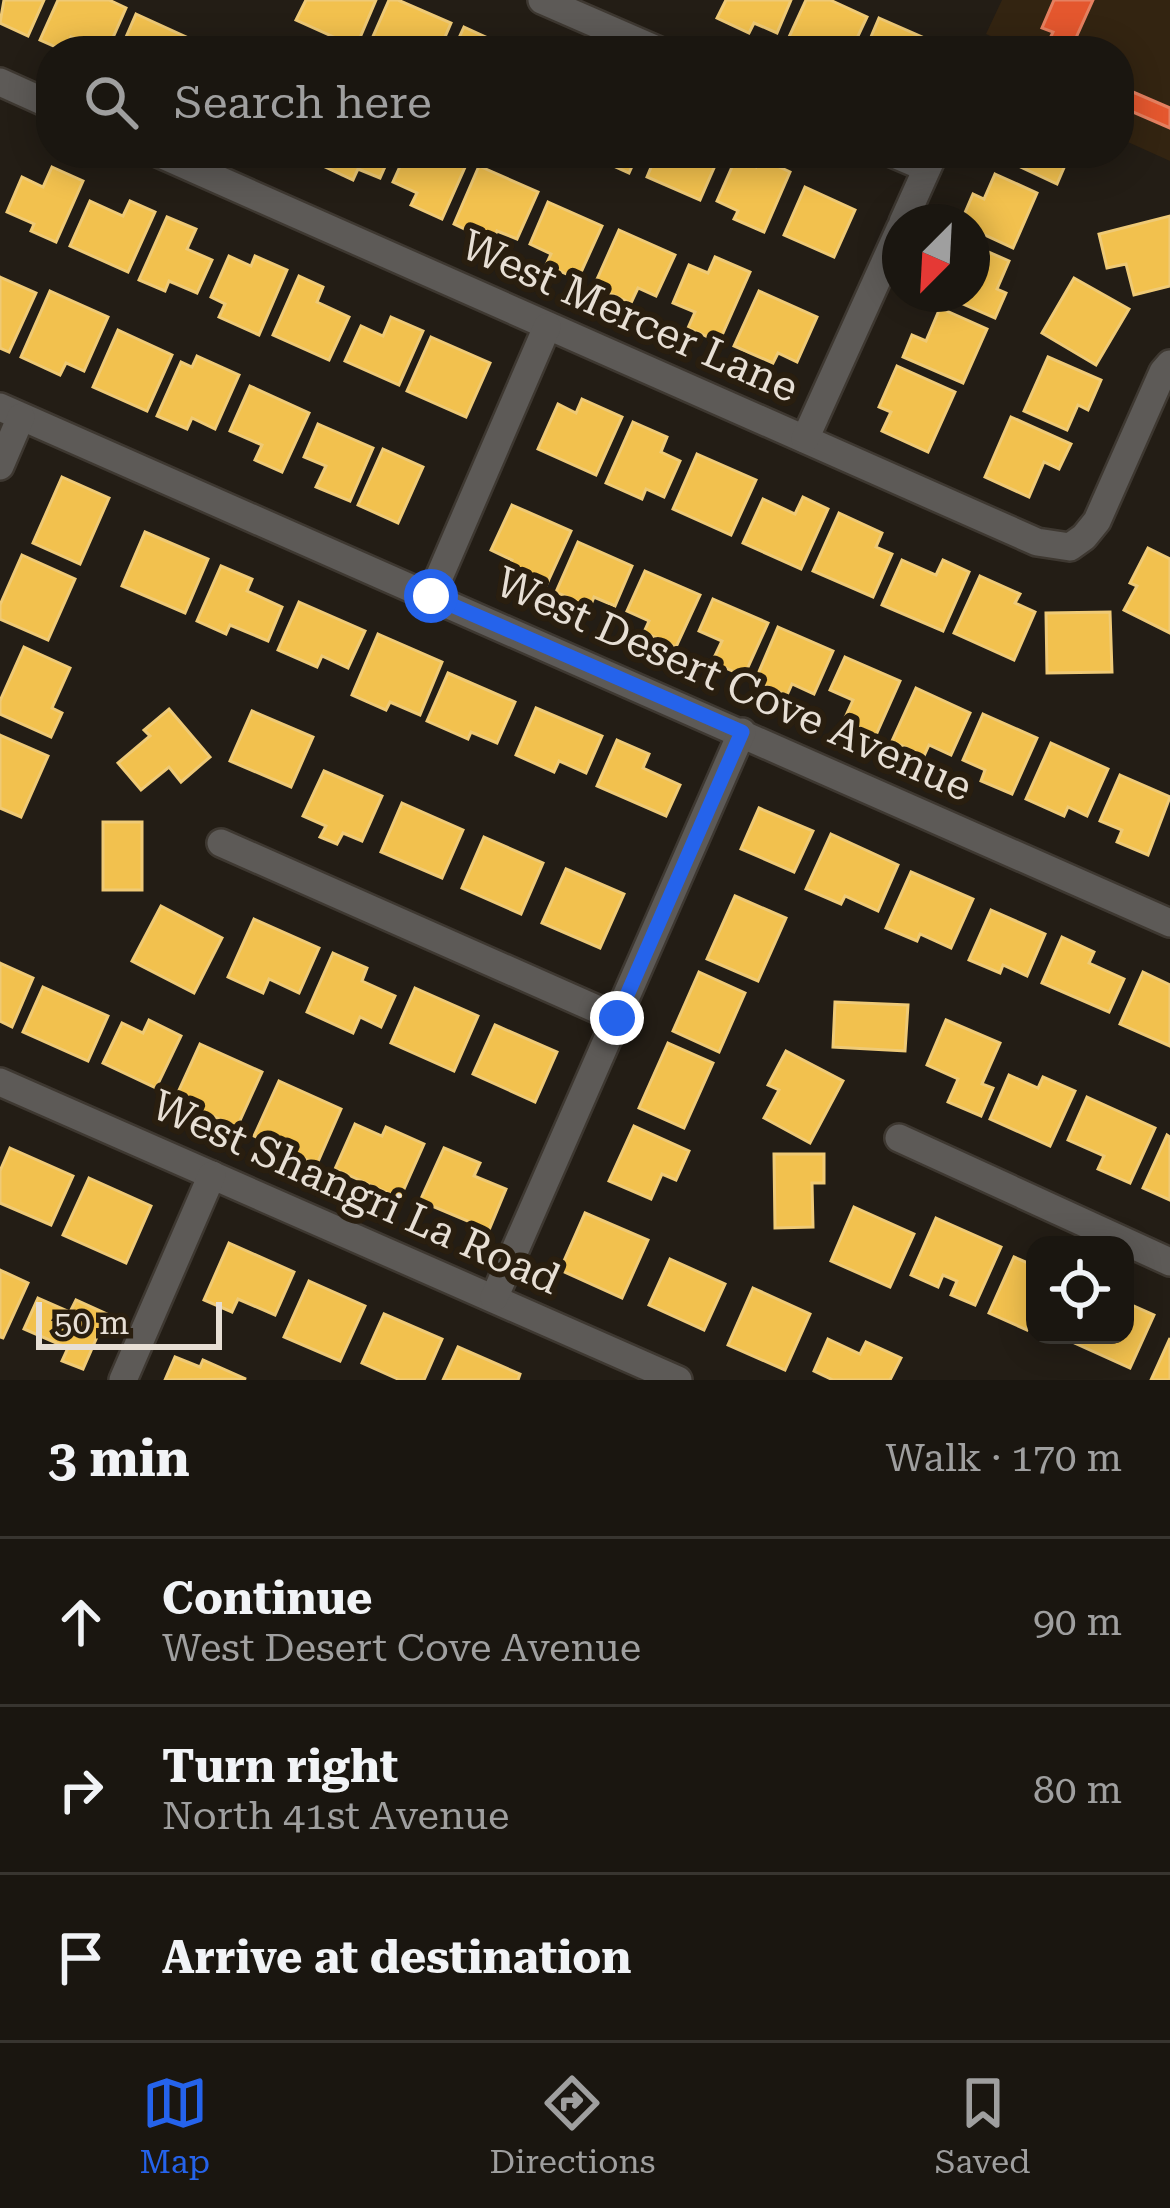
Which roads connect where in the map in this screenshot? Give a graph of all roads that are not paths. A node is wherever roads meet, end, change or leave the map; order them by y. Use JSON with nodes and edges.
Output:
{"nodes":[{"id":1,"x":542,"y":0,"type":"edge"},
{"id":2,"x":579,"y":7,"type":"edge"},
{"id":3,"x":632,"y":36,"type":"edge"},
{"id":4,"x":0,"y":82,"type":"edge"},
{"id":5,"x":36,"y":98,"type":"edge"},
{"id":6,"x":192,"y":168,"type":"edge"},
{"id":7,"x":928,"y":168,"type":"edge"},
{"id":8,"x":912,"y":204,"type":"edge"},
{"id":9,"x":882,"y":270,"type":"edge"},
{"id":10,"x":548,"y":327,"type":"junction"},
{"id":11,"x":1170,"y":364,"type":"edge"},
{"id":12,"x":11,"y":412,"type":"edge"},
{"id":13,"x":806,"y":439,"type":"junction"},
{"id":14,"x":0,"y":466,"type":"edge"},
{"id":15,"x":431,"y":596,"type":"junction"},
{"id":16,"x":742,"y":732,"type":"junction"},
{"id":17,"x":220,"y":843,"type":"dead end"},
{"id":18,"x":1170,"y":922,"type":"edge"},
{"id":19,"x":617,"y":1018,"type":"junction"},
{"id":20,"x":0,"y":1082,"type":"edge"},
{"id":21,"x":899,"y":1138,"type":"dead end"},
{"id":22,"x":212,"y":1175,"type":"junction"},
{"id":23,"x":1170,"y":1262,"type":"edge"},
{"id":24,"x":494,"y":1298,"type":"junction"},
{"id":25,"x":122,"y":1380,"type":"edge"},
{"id":26,"x":678,"y":1380,"type":"edge"}],
"edges":[{"from":1,"to":2,"type":"street"},
{"from":2,"to":3,"type":"street"},
{"from":4,"to":5,"type":"street"},
{"from":6,"to":10,"type":"street","name":"West Mercer Lane"},
{"from":7,"to":8,"type":"street"},
{"from":9,"to":13,"type":"street"},
{"from":10,"to":13,"type":"street","name":"West Mercer Lane"},
{"from":10,"to":15,"type":"street"},
{"from":11,"to":13,"type":"street","name":"West Mercer Lane"},
{"from":12,"to":14,"type":"street"},
{"from":12,"to":15,"type":"street","name":"West Desert Cove Avenue"},
{"from":15,"to":16,"type":"street","name":"West Desert Cove Avenue"},
{"from":16,"to":18,"type":"street","name":"West Desert Cove Avenue"},
{"from":16,"to":19,"type":"street"},
{"from":17,"to":19,"type":"street"},
{"from":19,"to":24,"type":"street"},
{"from":20,"to":22,"type":"street","name":"West Shangri La Road"},
{"from":21,"to":23,"type":"street"},
{"from":22,"to":24,"type":"street","name":"West Shangri La Road"},
{"from":22,"to":25,"type":"street"},
{"from":24,"to":26,"type":"street","name":"West Shangri La Road"}]}
